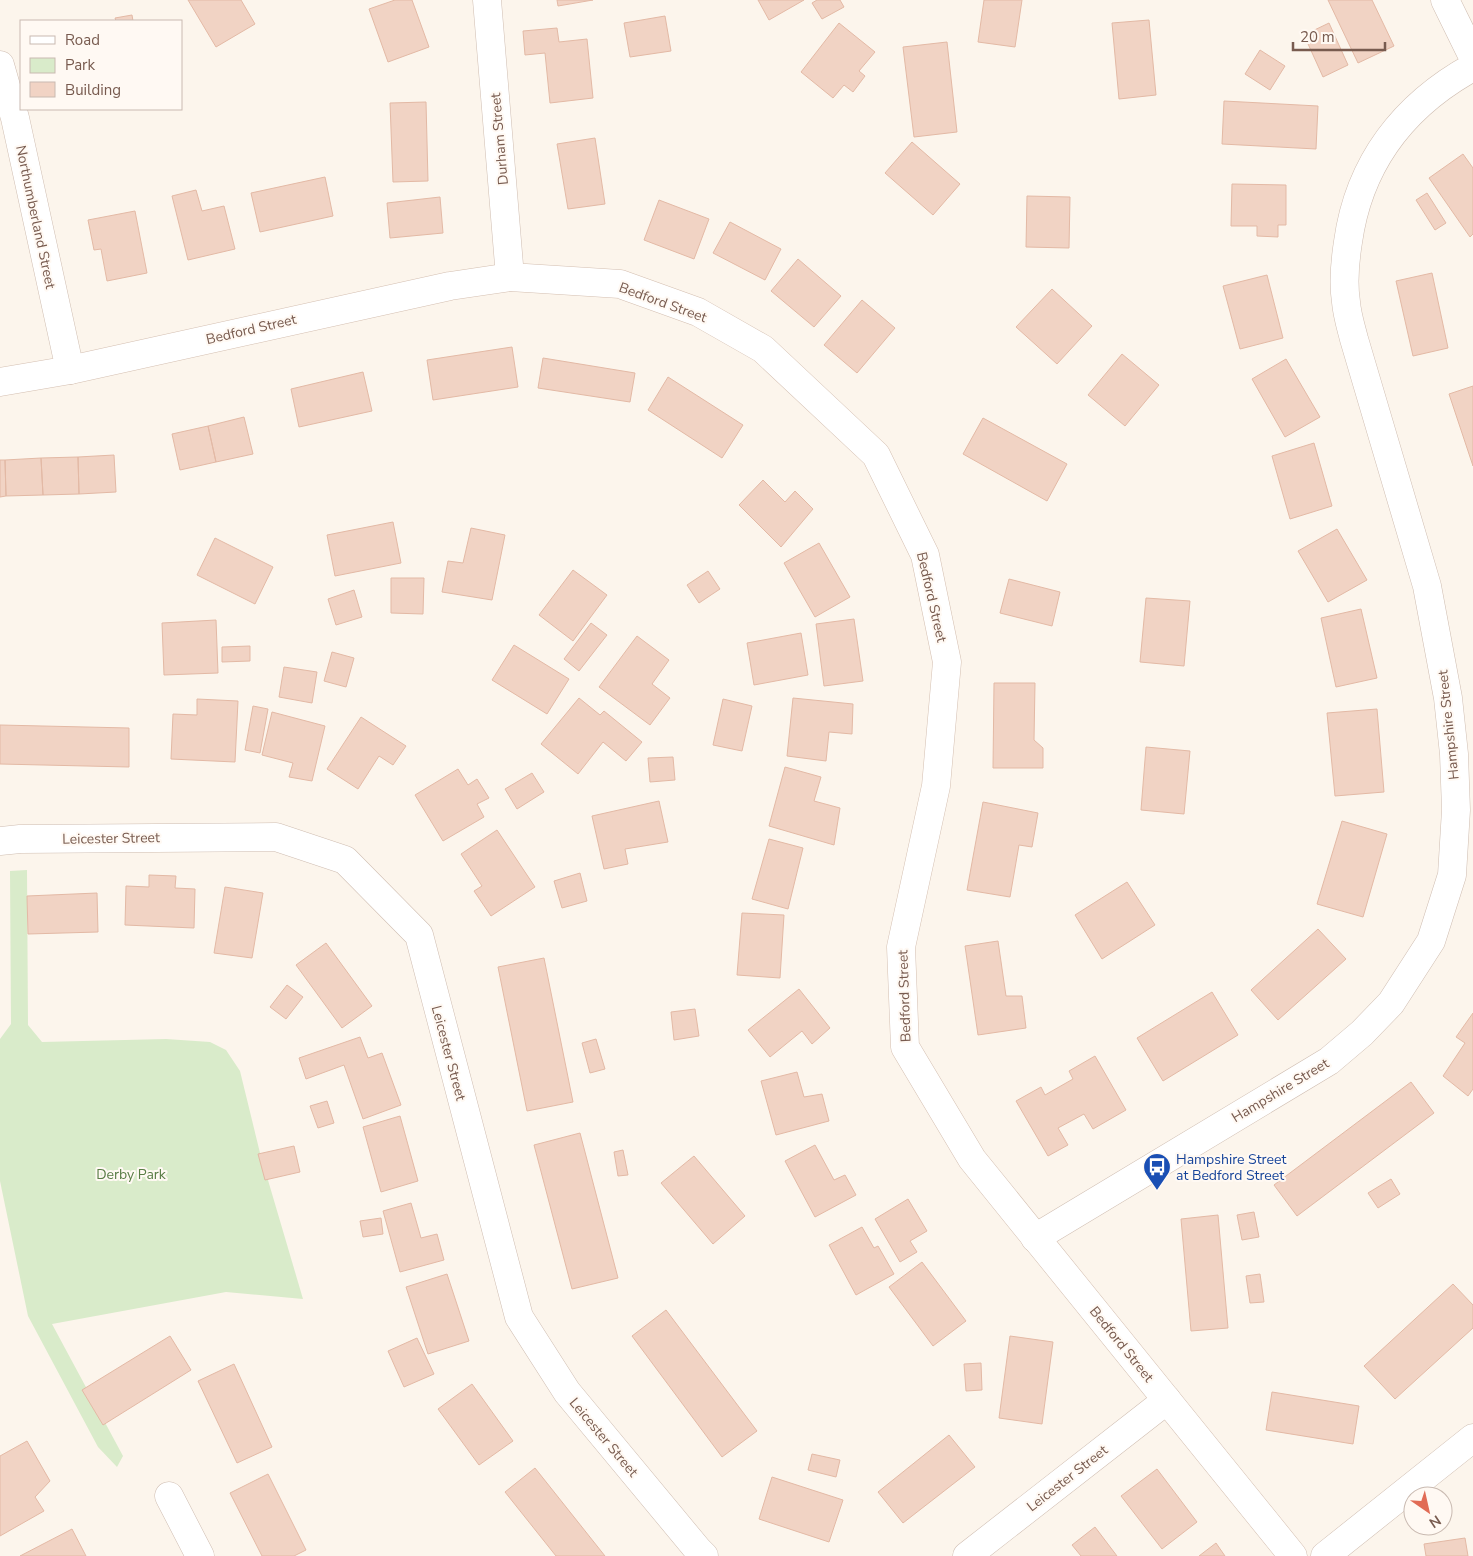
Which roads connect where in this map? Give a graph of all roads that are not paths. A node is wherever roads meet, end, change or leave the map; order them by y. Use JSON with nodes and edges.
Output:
{"nodes":[{"id":1,"x":487,"y":0,"type":"edge"},
{"id":2,"x":1445,"y":0,"type":"edge"},
{"id":3,"x":1473,"y":58,"type":"edge"},
{"id":4,"x":0,"y":66,"type":"edge"},
{"id":5,"x":1473,"y":67,"type":"edge"},
{"id":6,"x":510,"y":277,"type":"junction"},
{"id":7,"x":70,"y":370,"type":"junction"},
{"id":8,"x":0,"y":382,"type":"edge"},
{"id":9,"x":0,"y":841,"type":"edge"},
{"id":10,"x":1035,"y":1238,"type":"junction"},
{"id":11,"x":1167,"y":1400,"type":"junction"},
{"id":12,"x":1473,"y":1438,"type":"edge"},
{"id":13,"x":169,"y":1496,"type":"dead end"},
{"id":14,"x":200,"y":1556,"type":"edge"},
{"id":15,"x":704,"y":1556,"type":"edge"},
{"id":16,"x":967,"y":1556,"type":"edge"},
{"id":17,"x":1293,"y":1556,"type":"edge"},
{"id":18,"x":1325,"y":1556,"type":"edge"}],
"edges":[{"from":1,"to":6,"type":"street","name":"Durham Street"},
{"from":2,"to":3,"type":"street"},
{"from":4,"to":7,"type":"street","name":"Northumberland Street"},
{"from":5,"to":10,"type":"street","name":"Hampshire Street"},
{"from":6,"to":7,"type":"street","name":"Bedford Street"},
{"from":6,"to":10,"type":"street","name":"Bedford Street"},
{"from":7,"to":8,"type":"street","name":"Bedford Street"},
{"from":9,"to":15,"type":"street","name":"Leicester Street"},
{"from":10,"to":11,"type":"street","name":"Bedford Street"},
{"from":11,"to":16,"type":"street","name":"Leicester Street"},
{"from":11,"to":17,"type":"street","name":"Bedford Street"},
{"from":12,"to":18,"type":"street"},
{"from":13,"to":14,"type":"street"}]}
